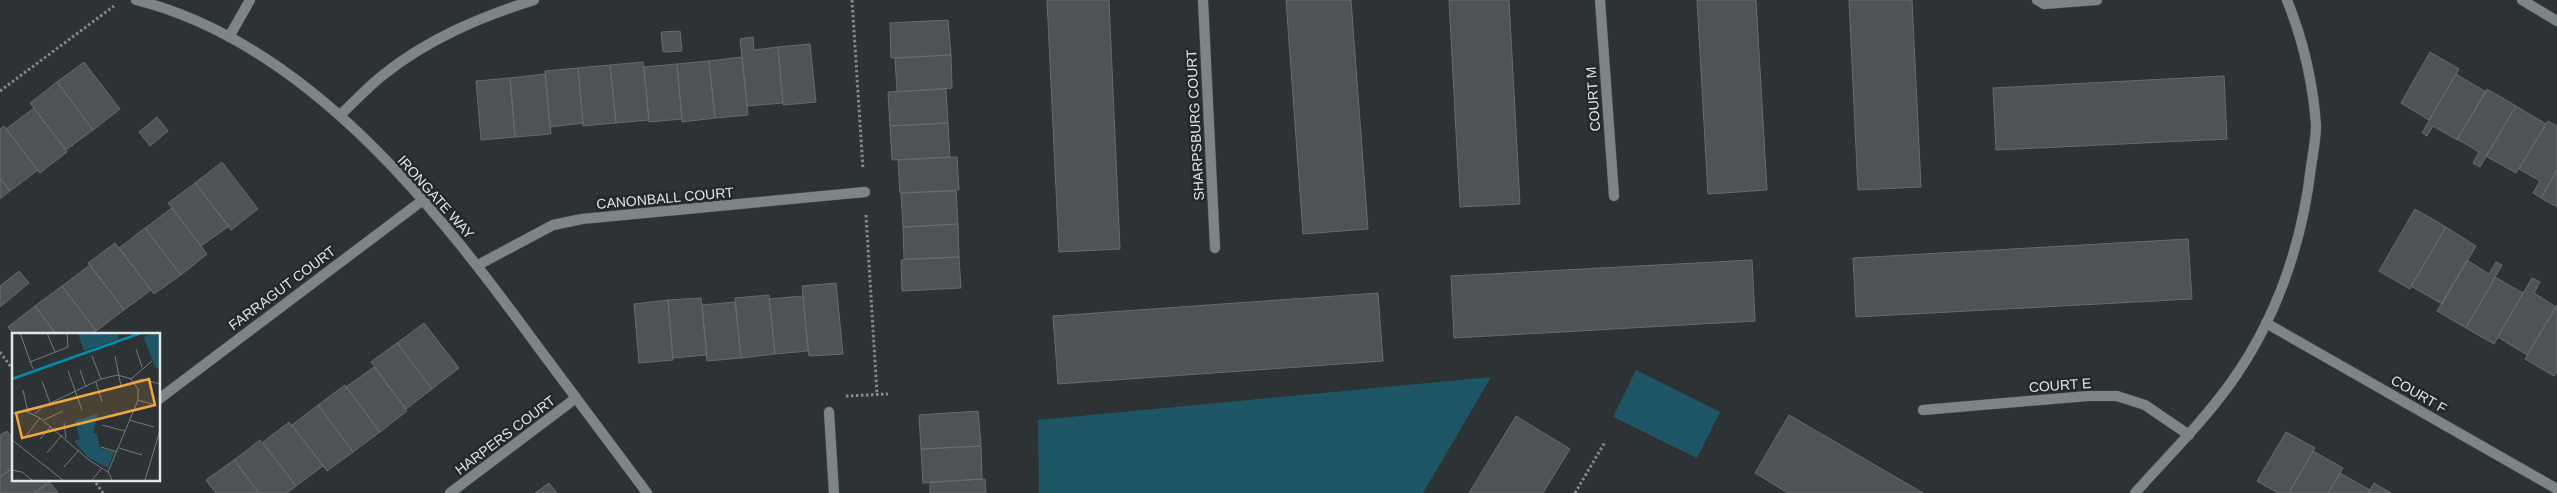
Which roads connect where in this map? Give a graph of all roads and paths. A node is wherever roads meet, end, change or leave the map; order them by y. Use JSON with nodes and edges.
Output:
{"nodes":[{"id":1,"x":136,"y":0,"type":"edge"},
{"id":2,"x":250,"y":0,"type":"edge"},
{"id":3,"x":534,"y":0,"type":"edge"},
{"id":4,"x":1203,"y":0,"type":"edge"},
{"id":5,"x":1600,"y":0,"type":"edge"},
{"id":6,"x":2037,"y":0,"type":"edge"},
{"id":7,"x":2097,"y":0,"type":"edge"},
{"id":8,"x":2288,"y":0,"type":"edge"},
{"id":9,"x":2522,"y":0,"type":"edge"},
{"id":10,"x":115,"y":6,"type":"dead end"},
{"id":11,"x":2557,"y":21,"type":"edge"},
{"id":12,"x":229,"y":37,"type":"junction"},
{"id":13,"x":0,"y":91,"type":"edge"},
{"id":14,"x":340,"y":115,"type":"junction"},
{"id":15,"x":865,"y":192,"type":"dead end"},
{"id":16,"x":1614,"y":196,"type":"dead end"},
{"id":17,"x":423,"y":200,"type":"junction"},
{"id":18,"x":1215,"y":248,"type":"dead end"},
{"id":19,"x":478,"y":265,"type":"junction"},
{"id":20,"x":2266,"y":323,"type":"junction"},
{"id":21,"x":0,"y":352,"type":"edge"},
{"id":22,"x":12,"y":368,"type":"edge"},
{"id":23,"x":888,"y":394,"type":"dead end"},
{"id":24,"x":160,"y":398,"type":"edge"},
{"id":25,"x":576,"y":398,"type":"junction"},
{"id":26,"x":1923,"y":410,"type":"dead end"},
{"id":27,"x":829,"y":412,"type":"joint"},
{"id":28,"x":2189,"y":435,"type":"junction"},
{"id":29,"x":1605,"y":442,"type":"dead end"},
{"id":30,"x":94,"y":480,"type":"edge"},
{"id":31,"x":2557,"y":489,"type":"edge"},
{"id":32,"x":103,"y":493,"type":"edge"},
{"id":33,"x":450,"y":493,"type":"edge"},
{"id":34,"x":647,"y":493,"type":"edge"},
{"id":35,"x":834,"y":493,"type":"edge"},
{"id":36,"x":1575,"y":493,"type":"edge"},
{"id":37,"x":2135,"y":493,"type":"edge"}],
"edges":[{"from":1,"to":12,"type":"street","name":"IRONGATE WAY"},
{"from":2,"to":12,"type":"street"},
{"from":3,"to":14,"type":"street"},
{"from":4,"to":18,"type":"street","name":"SHARPSBURG COURT"},
{"from":5,"to":16,"type":"street","name":"COURT M"},
{"from":6,"to":7,"type":"street"},
{"from":8,"to":20,"type":"street"},
{"from":9,"to":11,"type":"street"},
{"from":10,"to":13,"type":"path"},
{"from":12,"to":14,"type":"street","name":"IRONGATE WAY"},
{"from":14,"to":17,"type":"street","name":"IRONGATE WAY"},
{"from":15,"to":19,"type":"street","name":"CANONBALL COURT"},
{"from":17,"to":19,"type":"street","name":"IRONGATE WAY"},
{"from":17,"to":24,"type":"street","name":"FARRAGUT COURT"},
{"from":19,"to":25,"type":"street","name":"IRONGATE WAY"},
{"from":20,"to":28,"type":"street"},
{"from":20,"to":31,"type":"street","name":"COURT F"},
{"from":21,"to":22,"type":"path"},
{"from":23,"to":27,"type":"path"},
{"from":25,"to":33,"type":"street","name":"HARPERS COURT"},
{"from":25,"to":34,"type":"street","name":"IRONGATE WAY"},
{"from":26,"to":28,"type":"street","name":"COURT E"},
{"from":27,"to":35,"type":"street"},
{"from":28,"to":37,"type":"street"},
{"from":29,"to":36,"type":"path"},
{"from":30,"to":32,"type":"path"}]}
